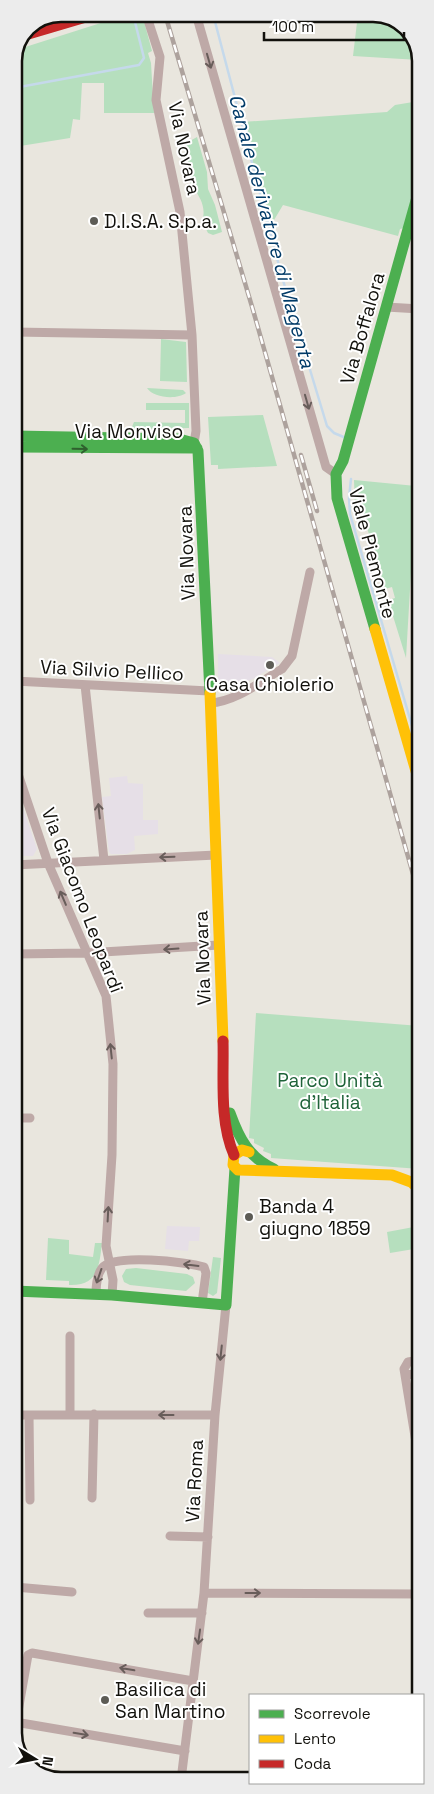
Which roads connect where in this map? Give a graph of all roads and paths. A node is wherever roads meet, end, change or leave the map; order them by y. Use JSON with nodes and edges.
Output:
{"nodes":[{"id":1,"x":66,"y":23,"type":"edge"},
{"id":2,"x":149,"y":23,"type":"edge"},
{"id":3,"x":199,"y":23,"type":"edge"},
{"id":4,"x":37,"y":31,"type":"edge"},
{"id":5,"x":412,"y":218,"type":"edge"},
{"id":6,"x":386,"y":307,"type":"junction"},
{"id":7,"x":412,"y":309,"type":"edge"},
{"id":8,"x":23,"y":332,"type":"edge"},
{"id":9,"x":192,"y":335,"type":"junction"},
{"id":10,"x":23,"y":437,"type":"edge"},
{"id":11,"x":61,"y":443,"type":"junction"},
{"id":12,"x":23,"y":446,"type":"edge"},
{"id":13,"x":196,"y":446,"type":"junction"},
{"id":14,"x":336,"y":474,"type":"junction"},
{"id":15,"x":310,"y":572,"type":"dead end"},
{"id":16,"x":23,"y":682,"type":"edge"},
{"id":17,"x":85,"y":685,"type":"junction"},
{"id":18,"x":209,"y":690,"type":"junction"},
{"id":19,"x":210,"y":703,"type":"junction"},
{"id":20,"x":412,"y":757,"type":"edge"},
{"id":21,"x":23,"y":792,"type":"edge"},
{"id":22,"x":24,"y":795,"type":"joint"},
{"id":23,"x":216,"y":855,"type":"junction"},
{"id":24,"x":104,"y":860,"type":"junction"},
{"id":25,"x":48,"y":863,"type":"junction"},
{"id":26,"x":23,"y":864,"type":"edge"},
{"id":27,"x":219,"y":945,"type":"junction"},
{"id":28,"x":86,"y":953,"type":"junction"},
{"id":29,"x":23,"y":954,"type":"edge"},
{"id":30,"x":226,"y":1099,"type":"junction"},
{"id":31,"x":23,"y":1118,"type":"edge"},
{"id":32,"x":30,"y":1118,"type":"dead end"},
{"id":33,"x":234,"y":1155,"type":"junction"},
{"id":34,"x":251,"y":1155,"type":"junction"},
{"id":35,"x":242,"y":1170,"type":"junction"},
{"id":36,"x":281,"y":1172,"type":"junction"},
{"id":37,"x":412,"y":1183,"type":"edge"},
{"id":38,"x":109,"y":1262,"type":"junction"},
{"id":39,"x":23,"y":1291,"type":"edge"},
{"id":40,"x":96,"y":1294,"type":"junction"},
{"id":41,"x":112,"y":1295,"type":"junction"},
{"id":42,"x":202,"y":1303,"type":"junction"},
{"id":43,"x":226,"y":1305,"type":"junction"},
{"id":44,"x":70,"y":1336,"type":"dead end"},
{"id":45,"x":412,"y":1361,"type":"edge"},
{"id":46,"x":412,"y":1374,"type":"edge"},
{"id":47,"x":407,"y":1375,"type":"junction"},
{"id":48,"x":70,"y":1414,"type":"junction"},
{"id":49,"x":94,"y":1414,"type":"junction"},
{"id":50,"x":23,"y":1415,"type":"edge"},
{"id":51,"x":29,"y":1415,"type":"junction"},
{"id":52,"x":215,"y":1415,"type":"junction"},
{"id":53,"x":412,"y":1419,"type":"edge"},
{"id":54,"x":92,"y":1498,"type":"dead end"},
{"id":55,"x":30,"y":1500,"type":"dead end"},
{"id":56,"x":170,"y":1536,"type":"dead end"},
{"id":57,"x":208,"y":1537,"type":"junction"},
{"id":58,"x":23,"y":1588,"type":"edge"},
{"id":59,"x":72,"y":1592,"type":"dead end"},
{"id":60,"x":204,"y":1593,"type":"junction"},
{"id":61,"x":412,"y":1594,"type":"edge"},
{"id":62,"x":148,"y":1613,"type":"dead end"},
{"id":63,"x":202,"y":1613,"type":"junction"},
{"id":64,"x":23,"y":1681,"type":"edge"},
{"id":65,"x":193,"y":1681,"type":"junction"},
{"id":66,"x":23,"y":1724,"type":"edge"},
{"id":67,"x":185,"y":1750,"type":"junction"},
{"id":68,"x":182,"y":1771,"type":"edge"}],
"edges":[{"from":1,"to":4,"type":"street"},
{"from":2,"to":9,"type":"street","name":"Via Novara"},
{"from":3,"to":14,"type":"street","one_way":true},
{"from":5,"to":6,"type":"street","name":"Via Boffalora"},
{"from":6,"to":7,"type":"street"},
{"from":6,"to":14,"type":"street","name":"Via Boffalora"},
{"from":8,"to":9,"type":"street"},
{"from":9,"to":13,"type":"street","name":"Via Novara"},
{"from":10,"to":11,"type":"street","name":"Via Monviso"},
{"from":11,"to":12,"type":"street","name":"Via Monviso"},
{"from":11,"to":13,"type":"street","name":"Via Monviso"},
{"from":13,"to":18,"type":"street","name":"Via Novara"},
{"from":14,"to":20,"type":"street","name":"Viale Piemonte"},
{"from":15,"to":19,"type":"street"},
{"from":16,"to":17,"type":"street","name":"Via Silvio Pellico"},
{"from":17,"to":18,"type":"street","name":"Via Silvio Pellico"},
{"from":24,"to":17,"type":"street","one_way":true},
{"from":18,"to":19,"type":"street","name":"Via Novara"},
{"from":19,"to":23,"type":"street","name":"Via Novara"},
{"from":21,"to":22,"type":"street","name":"Via Giacomo Leopardi"},
{"from":22,"to":25,"type":"street","name":"Via Giacomo Leopardi"},
{"from":23,"to":24,"type":"street","one_way":true},
{"from":23,"to":27,"type":"street","name":"Via Novara"},
{"from":24,"to":25,"type":"street"},
{"from":25,"to":26,"type":"street"},
{"from":28,"to":25,"type":"street","name":"Via Giacomo Leopardi","one_way":true},
{"from":27,"to":28,"type":"street","one_way":true},
{"from":27,"to":30,"type":"street","name":"Via Novara"},
{"from":28,"to":29,"type":"street"},
{"from":38,"to":28,"type":"street","name":"Via Giacomo Leopardi","one_way":true},
{"from":30,"to":33,"type":"street","name":"Via Novara"},
{"from":30,"to":34,"type":"street","name":"Via Novara"},
{"from":31,"to":32,"type":"street"},
{"from":33,"to":34,"type":"street"},
{"from":33,"to":35,"type":"street"},
{"from":34,"to":35,"type":"street"},
{"from":34,"to":36,"type":"street"},
{"from":35,"to":36,"type":"street"},
{"from":35,"to":43,"type":"street","name":"Via Roma"},
{"from":36,"to":37,"type":"street"},
{"from":38,"to":40,"type":"street","one_way":true},
{"from":38,"to":41,"type":"street","name":"Via Giacomo Leopardi"},
{"from":42,"to":38,"type":"street","one_way":true},
{"from":39,"to":40,"type":"street"},
{"from":40,"to":41,"type":"street"},
{"from":41,"to":42,"type":"street"},
{"from":42,"to":43,"type":"street"},
{"from":43,"to":52,"type":"street","name":"Via Roma","one_way":true},
{"from":44,"to":48,"type":"street"},
{"from":45,"to":47,"type":"street"},
{"from":46,"to":47,"type":"street"},
{"from":47,"to":53,"type":"street"},
{"from":48,"to":49,"type":"street"},
{"from":48,"to":51,"type":"street"},
{"from":52,"to":49,"type":"street","one_way":true},
{"from":49,"to":54,"type":"street"},
{"from":50,"to":51,"type":"street"},
{"from":51,"to":55,"type":"street"},
{"from":52,"to":57,"type":"street","name":"Via Roma"},
{"from":56,"to":57,"type":"street"},
{"from":57,"to":60,"type":"street","name":"Via Roma"},
{"from":58,"to":59,"type":"street"},
{"from":60,"to":61,"type":"street","one_way":true},
{"from":60,"to":63,"type":"street","name":"Via Roma"},
{"from":62,"to":63,"type":"street"},
{"from":63,"to":65,"type":"street","name":"Via Roma","one_way":true},
{"from":65,"to":64,"type":"street","one_way":true},
{"from":65,"to":67,"type":"street","name":"Via Roma"},
{"from":66,"to":67,"type":"street","one_way":true},
{"from":67,"to":68,"type":"street","name":"Via Roma"}]}
